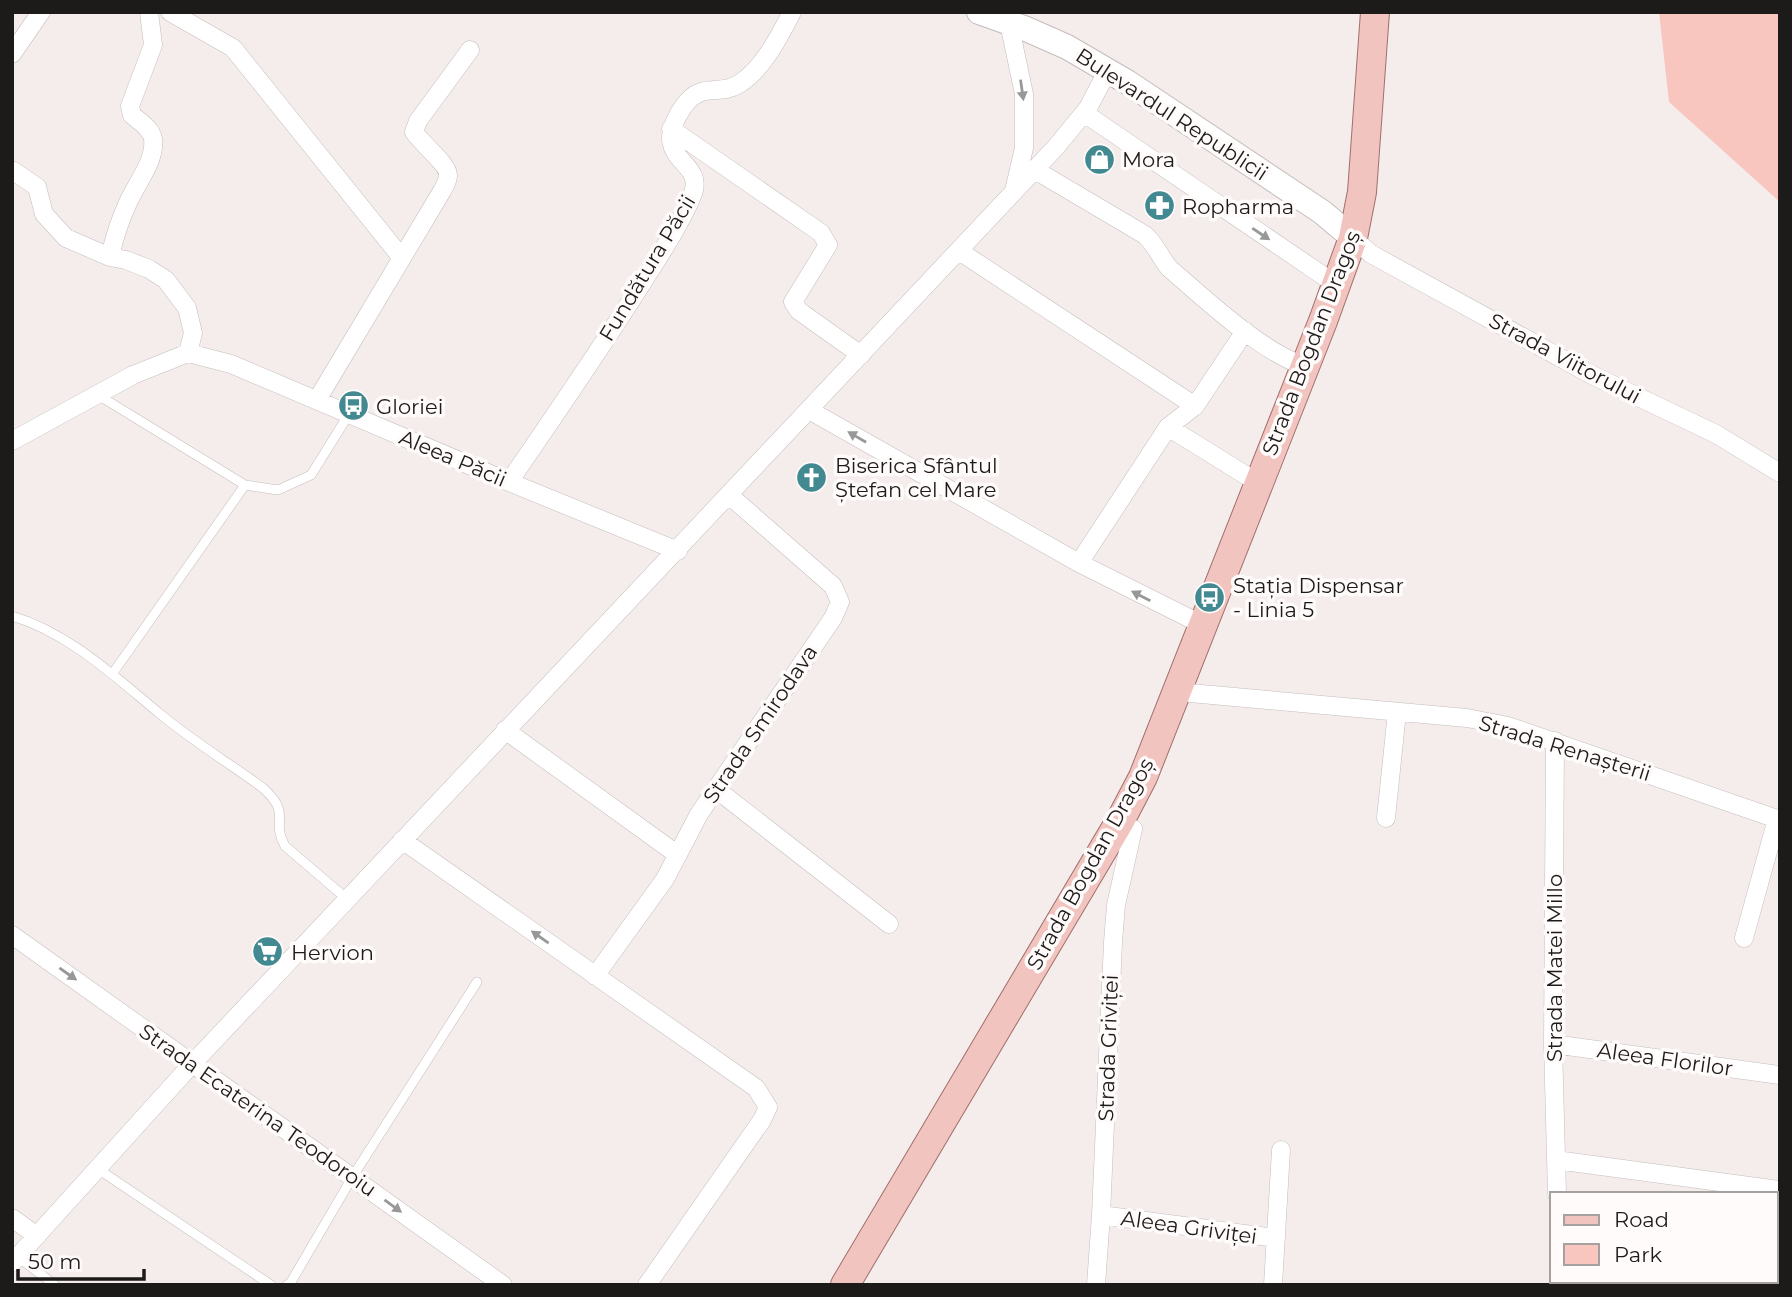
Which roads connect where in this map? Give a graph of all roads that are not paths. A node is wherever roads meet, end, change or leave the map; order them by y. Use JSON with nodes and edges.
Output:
{"nodes":[{"id":1,"x":41,"y":12,"type":"edge"},
{"id":2,"x":149,"y":12,"type":"edge"},
{"id":3,"x":170,"y":12,"type":"edge"},
{"id":4,"x":792,"y":12,"type":"edge"},
{"id":5,"x":979,"y":12,"type":"edge"},
{"id":6,"x":1375,"y":12,"type":"edge"},
{"id":7,"x":1009,"y":23,"type":"junction"},
{"id":8,"x":470,"y":50,"type":"dead end"},
{"id":9,"x":12,"y":54,"type":"edge"},
{"id":10,"x":1108,"y":70,"type":"junction"},
{"id":11,"x":1084,"y":113,"type":"junction"},
{"id":12,"x":671,"y":129,"type":"junction"},
{"id":13,"x":12,"y":170,"type":"edge"},
{"id":14,"x":1035,"y":170,"type":"junction"},
{"id":15,"x":1014,"y":191,"type":"junction"},
{"id":16,"x":1353,"y":238,"type":"junction"},
{"id":17,"x":959,"y":251,"type":"junction"},
{"id":18,"x":110,"y":257,"type":"junction"},
{"id":19,"x":401,"y":257,"type":"junction"},
{"id":20,"x":1337,"y":282,"type":"junction"},
{"id":21,"x":1245,"y":331,"type":"junction"},
{"id":22,"x":188,"y":354,"type":"junction"},
{"id":23,"x":861,"y":355,"type":"junction"},
{"id":24,"x":1305,"y":366,"type":"junction"},
{"id":25,"x":96,"y":394,"type":"junction"},
{"id":26,"x":317,"y":400,"type":"junction"},
{"id":27,"x":1195,"y":406,"type":"junction"},
{"id":28,"x":809,"y":410,"type":"junction"},
{"id":29,"x":349,"y":414,"type":"junction"},
{"id":30,"x":1168,"y":427,"type":"junction"},
{"id":31,"x":12,"y":441,"type":"edge"},
{"id":32,"x":1780,"y":472,"type":"edge"},
{"id":33,"x":1259,"y":480,"type":"junction"},
{"id":34,"x":509,"y":482,"type":"junction"},
{"id":35,"x":245,"y":485,"type":"junction"},
{"id":36,"x":729,"y":495,"type":"junction"},
{"id":37,"x":678,"y":551,"type":"junction"},
{"id":38,"x":1079,"y":564,"type":"junction"},
{"id":39,"x":12,"y":616,"type":"edge"},
{"id":40,"x":1203,"y":625,"type":"junction"},
{"id":41,"x":113,"y":673,"type":"junction"},
{"id":42,"x":1178,"y":688,"type":"junction"},
{"id":43,"x":1397,"y":712,"type":"junction"},
{"id":44,"x":505,"y":730,"type":"junction"},
{"id":45,"x":1555,"y":741,"type":"junction"},
{"id":46,"x":716,"y":789,"type":"junction"},
{"id":47,"x":1386,"y":818,"type":"dead end"},
{"id":48,"x":1779,"y":819,"type":"edge"},
{"id":49,"x":1119,"y":821,"type":"junction"},
{"id":50,"x":402,"y":840,"type":"junction"},
{"id":51,"x":678,"y":855,"type":"junction"},
{"id":52,"x":347,"y":899,"type":"junction"},
{"id":53,"x":889,"y":924,"type":"dead end"},
{"id":54,"x":12,"y":935,"type":"edge"},
{"id":55,"x":1744,"y":938,"type":"dead end"},
{"id":56,"x":596,"y":976,"type":"junction"},
{"id":57,"x":477,"y":982,"type":"dead end"},
{"id":58,"x":1553,"y":1044,"type":"junction"},
{"id":59,"x":193,"y":1063,"type":"junction"},
{"id":60,"x":1778,"y":1074,"type":"edge"},
{"id":61,"x":1281,"y":1150,"type":"dead end"},
{"id":62,"x":1556,"y":1160,"type":"junction"},
{"id":63,"x":98,"y":1169,"type":"junction"},
{"id":64,"x":353,"y":1177,"type":"junction"},
{"id":65,"x":1780,"y":1190,"type":"edge"},
{"id":66,"x":1557,"y":1192,"type":"edge"},
{"id":67,"x":1101,"y":1215,"type":"junction"},
{"id":68,"x":12,"y":1218,"type":"edge"},
{"id":69,"x":37,"y":1236,"type":"junction"},
{"id":70,"x":1276,"y":1238,"type":"junction"},
{"id":71,"x":15,"y":1260,"type":"edge"},
{"id":72,"x":482,"y":1279,"type":"edge"},
{"id":73,"x":1765,"y":1283,"type":"edge"},
{"id":74,"x":55,"y":1285,"type":"edge"},
{"id":75,"x":271,"y":1285,"type":"edge"},
{"id":76,"x":287,"y":1285,"type":"edge"},
{"id":77,"x":503,"y":1285,"type":"edge"},
{"id":78,"x":648,"y":1285,"type":"edge"},
{"id":79,"x":845,"y":1285,"type":"edge"},
{"id":80,"x":1096,"y":1285,"type":"edge"},
{"id":81,"x":1273,"y":1285,"type":"edge"},
{"id":82,"x":1694,"y":1285,"type":"edge"}],
"edges":[{"from":1,"to":9,"type":"street"},
{"from":2,"to":18,"type":"street"},
{"from":3,"to":19,"type":"street"},
{"from":4,"to":12,"type":"street"},
{"from":5,"to":7,"type":"main road","name":"Bulevardul Republicii"},
{"from":6,"to":16,"type":"main road","name":"Strada Bogdan Dragoș"},
{"from":7,"to":10,"type":"main road","name":"Bulevardul Republicii"},
{"from":7,"to":15,"type":"street","one_way":true},
{"from":8,"to":19,"type":"street"},
{"from":10,"to":11,"type":"street"},
{"from":10,"to":16,"type":"main road","name":"Bulevardul Republicii"},
{"from":11,"to":14,"type":"street"},
{"from":11,"to":20,"type":"street","one_way":true},
{"from":12,"to":23,"type":"street"},
{"from":12,"to":34,"type":"street","name":"Fundătura Păcii"},
{"from":13,"to":18,"type":"street"},
{"from":14,"to":15,"type":"street"},
{"from":14,"to":21,"type":"street"},
{"from":15,"to":17,"type":"street"},
{"from":16,"to":20,"type":"main road","name":"Strada Bogdan Dragoș"},
{"from":16,"to":32,"type":"street","name":"Strada Viitorului"},
{"from":17,"to":23,"type":"street"},
{"from":17,"to":27,"type":"street"},
{"from":18,"to":22,"type":"street"},
{"from":19,"to":26,"type":"street"},
{"from":20,"to":24,"type":"main road","name":"Strada Bogdan Dragoș"},
{"from":21,"to":24,"type":"street"},
{"from":21,"to":27,"type":"street"},
{"from":22,"to":25,"type":"street"},
{"from":22,"to":26,"type":"street","name":"Aleea Păcii"},
{"from":23,"to":28,"type":"street"},
{"from":24,"to":33,"type":"main road","name":"Strada Bogdan Dragoș"},
{"from":25,"to":31,"type":"street"},
{"from":25,"to":35,"type":"lane"},
{"from":26,"to":29,"type":"street","name":"Aleea Păcii"},
{"from":27,"to":30,"type":"street"},
{"from":28,"to":36,"type":"street"},
{"from":38,"to":28,"type":"street","one_way":true},
{"from":29,"to":34,"type":"street","name":"Aleea Păcii"},
{"from":29,"to":35,"type":"lane"},
{"from":30,"to":33,"type":"street"},
{"from":30,"to":38,"type":"street"},
{"from":33,"to":40,"type":"main road","name":"Strada Bogdan Dragoș"},
{"from":34,"to":37,"type":"street","name":"Aleea Păcii"},
{"from":35,"to":41,"type":"lane"},
{"from":36,"to":37,"type":"street"},
{"from":36,"to":46,"type":"street","name":"Strada Smirodava"},
{"from":37,"to":44,"type":"street"},
{"from":40,"to":38,"type":"street","one_way":true},
{"from":39,"to":41,"type":"lane"},
{"from":40,"to":42,"type":"main road","name":"Strada Bogdan Dragoș"},
{"from":41,"to":52,"type":"lane"},
{"from":42,"to":43,"type":"street","name":"Strada Renașterii"},
{"from":42,"to":49,"type":"main road","name":"Strada Bogdan Dragoș"},
{"from":43,"to":45,"type":"street","name":"Strada Renașterii"},
{"from":43,"to":47,"type":"street"},
{"from":44,"to":50,"type":"street"},
{"from":44,"to":51,"type":"street"},
{"from":45,"to":48,"type":"street","name":"Strada Renașterii"},
{"from":45,"to":58,"type":"street","name":"Strada Matei Millo"},
{"from":46,"to":51,"type":"street","name":"Strada Smirodava"},
{"from":46,"to":53,"type":"street"},
{"from":48,"to":55,"type":"street"},
{"from":49,"to":67,"type":"street","name":"Strada Griviței"},
{"from":49,"to":79,"type":"main road","name":"Strada Bogdan Dragoș"},
{"from":50,"to":52,"type":"street"},
{"from":56,"to":50,"type":"street","one_way":true},
{"from":51,"to":56,"type":"street","name":"Strada Smirodava"},
{"from":52,"to":59,"type":"street"},
{"from":54,"to":59,"type":"street","name":"Strada Ecaterina Teodoroiu","one_way":true},
{"from":56,"to":78,"type":"street"},
{"from":57,"to":64,"type":"lane"},
{"from":58,"to":60,"type":"street","name":"Aleea Florilor"},
{"from":58,"to":62,"type":"street","name":"Strada Matei Millo"},
{"from":59,"to":63,"type":"street"},
{"from":59,"to":64,"type":"street","name":"Strada Ecaterina Teodoroiu"},
{"from":61,"to":70,"type":"street","name":"Aleea Griviței"},
{"from":62,"to":65,"type":"street"},
{"from":62,"to":66,"type":"street","name":"Strada Matei Millo"},
{"from":63,"to":69,"type":"street"},
{"from":63,"to":75,"type":"lane"},
{"from":64,"to":72,"type":"street","name":"Strada Ecaterina Teodoroiu","one_way":true},
{"from":64,"to":76,"type":"lane"},
{"from":67,"to":70,"type":"street","name":"Aleea Griviței"},
{"from":67,"to":80,"type":"street","name":"Strada Griviței"},
{"from":68,"to":69,"type":"street"},
{"from":69,"to":71,"type":"street"},
{"from":70,"to":81,"type":"street","name":"Aleea Griviței"},
{"from":71,"to":74,"type":"lane"},
{"from":72,"to":77,"type":"street","name":"Strada Ecaterina Teodoroiu"},
{"from":73,"to":82,"type":"street"}]}
